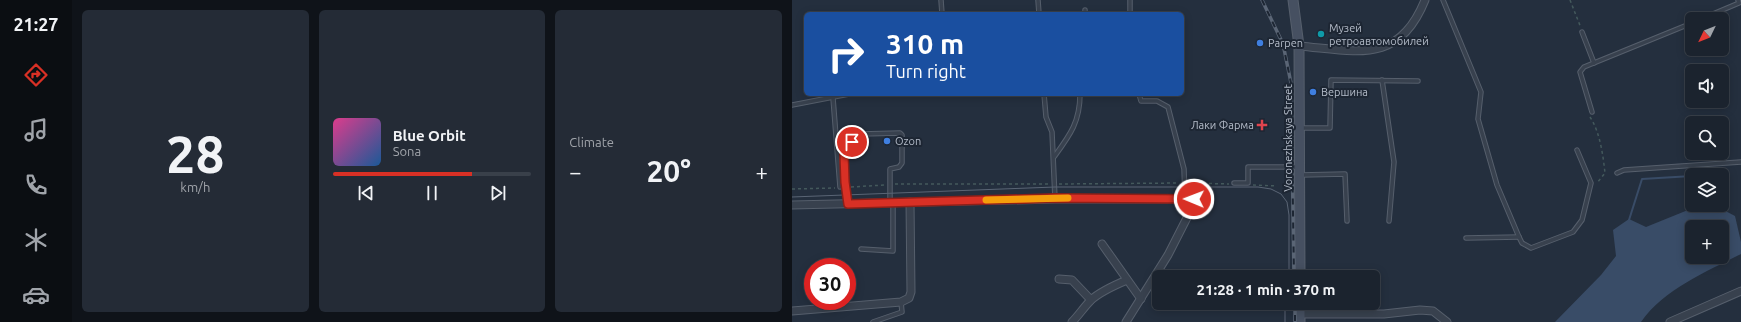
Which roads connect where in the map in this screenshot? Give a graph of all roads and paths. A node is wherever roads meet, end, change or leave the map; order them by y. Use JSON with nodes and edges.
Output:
{"nodes":[{"id":1,"x":941,"y":0,"type":"edge"},
{"id":2,"x":1038,"y":0,"type":"edge"},
{"id":3,"x":1130,"y":0,"type":"edge"},
{"id":4,"x":1293,"y":0,"type":"edge"},
{"id":5,"x":1425,"y":0,"type":"edge"},
{"id":6,"x":1443,"y":0,"type":"edge"},
{"id":7,"x":1570,"y":0,"type":"edge"},
{"id":8,"x":1738,"y":0,"type":"edge"},
{"id":9,"x":942,"y":12,"type":"edge"},
{"id":10,"x":1039,"y":12,"type":"edge"},
{"id":11,"x":1130,"y":12,"type":"edge"},
{"id":12,"x":1718,"y":12,"type":"edge"},
{"id":13,"x":1685,"y":26,"type":"edge"},
{"id":14,"x":1582,"y":32,"type":"joint"},
{"id":15,"x":1299,"y":46,"type":"junction"},
{"id":16,"x":1594,"y":63,"type":"junction"},
{"id":17,"x":1382,"y":80,"type":"junction"},
{"id":18,"x":1418,"y":80,"type":"dead end"},
{"id":19,"x":841,"y":96,"type":"edge"},
{"id":20,"x":1044,"y":96,"type":"edge"},
{"id":21,"x":1080,"y":96,"type":"edge"},
{"id":22,"x":1140,"y":96,"type":"edge"},
{"id":23,"x":833,"y":98,"type":"junction"},
{"id":24,"x":792,"y":105,"type":"edge"},
{"id":25,"x":1592,"y":112,"type":"joint"},
{"id":26,"x":848,"y":128,"type":"dead end"},
{"id":27,"x":1300,"y":128,"type":"junction"},
{"id":28,"x":858,"y":136,"type":"junction"},
{"id":29,"x":1577,"y":150,"type":"dead end"},
{"id":30,"x":1054,"y":157,"type":"junction"},
{"id":31,"x":1741,"y":162,"type":"edge"},
{"id":32,"x":1301,"y":171,"type":"junction"},
{"id":33,"x":1616,"y":173,"type":"dead end"},
{"id":34,"x":1185,"y":183,"type":"junction"},
{"id":35,"x":1054,"y":184,"type":"junction"},
{"id":36,"x":1234,"y":184,"type":"joint"},
{"id":37,"x":1250,"y":184,"type":"dead end"},
{"id":38,"x":890,"y":185,"type":"junction"},
{"id":39,"x":1277,"y":186,"type":"dead end"},
{"id":40,"x":847,"y":187,"type":"junction"},
{"id":41,"x":840,"y":188,"type":"joint"},
{"id":42,"x":1591,"y":188,"type":"junction"},
{"id":43,"x":792,"y":189,"type":"edge"},
{"id":44,"x":1055,"y":198,"type":"junction"},
{"id":45,"x":1185,"y":198,"type":"junction"},
{"id":46,"x":910,"y":202,"type":"junction"},
{"id":47,"x":891,"y":203,"type":"junction"},
{"id":48,"x":848,"y":204,"type":"junction"},
{"id":49,"x":792,"y":205,"type":"edge"},
{"id":50,"x":1347,"y":220,"type":"dead end"},
{"id":51,"x":1390,"y":221,"type":"dead end"},
{"id":52,"x":1519,"y":237,"type":"junction"},
{"id":53,"x":1466,"y":238,"type":"dead end"},
{"id":54,"x":1102,"y":244,"type":"dead end"},
{"id":55,"x":861,"y":249,"type":"dead end"},
{"id":56,"x":1300,"y":270,"type":"edge"},
{"id":57,"x":1059,"y":279,"type":"dead end"},
{"id":58,"x":1127,"y":280,"type":"junction"},
{"id":59,"x":1741,"y":291,"type":"edge"},
{"id":60,"x":1141,"y":299,"type":"junction"},
{"id":61,"x":1090,"y":300,"type":"junction"},
{"id":62,"x":901,"y":302,"type":"junction"},
{"id":63,"x":1363,"y":310,"type":"edge"},
{"id":64,"x":792,"y":311,"type":"edge"},
{"id":65,"x":1363,"y":313,"type":"junction"},
{"id":66,"x":1300,"y":318,"type":"edge"},
{"id":67,"x":873,"y":322,"type":"edge"},
{"id":68,"x":1072,"y":322,"type":"edge"},
{"id":69,"x":1126,"y":322,"type":"edge"},
{"id":70,"x":1447,"y":322,"type":"edge"},
{"id":71,"x":1670,"y":322,"type":"edge"}],
"edges":[{"from":1,"to":9,"type":"lane"},
{"from":2,"to":10,"type":"lane"},
{"from":3,"to":11,"type":"lane"},
{"from":4,"to":15,"type":"street","name":"Voronezhskaya Street"},
{"from":5,"to":15,"type":"street"},
{"from":6,"to":52,"type":"lane"},
{"from":7,"to":14,"type":"path"},
{"from":8,"to":12,"type":"lane"},
{"from":13,"to":16,"type":"lane"},
{"from":14,"to":16,"type":"lane"},
{"from":15,"to":27,"type":"street","name":"Voronezhskaya Street"},
{"from":16,"to":25,"type":"lane"},
{"from":17,"to":18,"type":"lane"},
{"from":17,"to":27,"type":"lane"},
{"from":17,"to":51,"type":"lane"},
{"from":19,"to":23,"type":"lane"},
{"from":20,"to":30,"type":"lane"},
{"from":21,"to":30,"type":"lane"},
{"from":22,"to":34,"type":"lane"},
{"from":23,"to":24,"type":"lane"},
{"from":23,"to":41,"type":"lane"},
{"from":25,"to":42,"type":"path"},
{"from":26,"to":28,"type":"lane"},
{"from":27,"to":32,"type":"street","name":"Voronezhskaya Street"},
{"from":28,"to":38,"type":"lane"},
{"from":28,"to":40,"type":"lane"},
{"from":29,"to":42,"type":"lane"},
{"from":30,"to":35,"type":"lane"},
{"from":31,"to":33,"type":"lane"},
{"from":32,"to":36,"type":"lane"},
{"from":32,"to":50,"type":"lane"},
{"from":32,"to":56,"type":"street","name":"Voronezhskaya Street"},
{"from":34,"to":35,"type":"path"},
{"from":34,"to":36,"type":"path"},
{"from":34,"to":45,"type":"lane"},
{"from":35,"to":38,"type":"path"},
{"from":35,"to":44,"type":"lane"},
{"from":37,"to":39,"type":"path"},
{"from":38,"to":40,"type":"path"},
{"from":38,"to":47,"type":"lane"},
{"from":40,"to":48,"type":"lane"},
{"from":41,"to":43,"type":"path"},
{"from":42,"to":52,"type":"lane"},
{"from":44,"to":45,"type":"street"},
{"from":44,"to":46,"type":"street"},
{"from":45,"to":60,"type":"street"},
{"from":46,"to":47,"type":"street"},
{"from":46,"to":62,"type":"street"},
{"from":47,"to":48,"type":"street"},
{"from":47,"to":55,"type":"lane"},
{"from":48,"to":49,"type":"street"},
{"from":52,"to":53,"type":"lane"},
{"from":54,"to":58,"type":"street"},
{"from":57,"to":61,"type":"street"},
{"from":58,"to":60,"type":"street"},
{"from":58,"to":61,"type":"street"},
{"from":59,"to":71,"type":"street"},
{"from":60,"to":69,"type":"street"},
{"from":61,"to":68,"type":"street"},
{"from":62,"to":64,"type":"street"},
{"from":62,"to":67,"type":"lane"},
{"from":63,"to":65,"type":"lane"},
{"from":65,"to":66,"type":"street"},
{"from":65,"to":70,"type":"street"}]}
